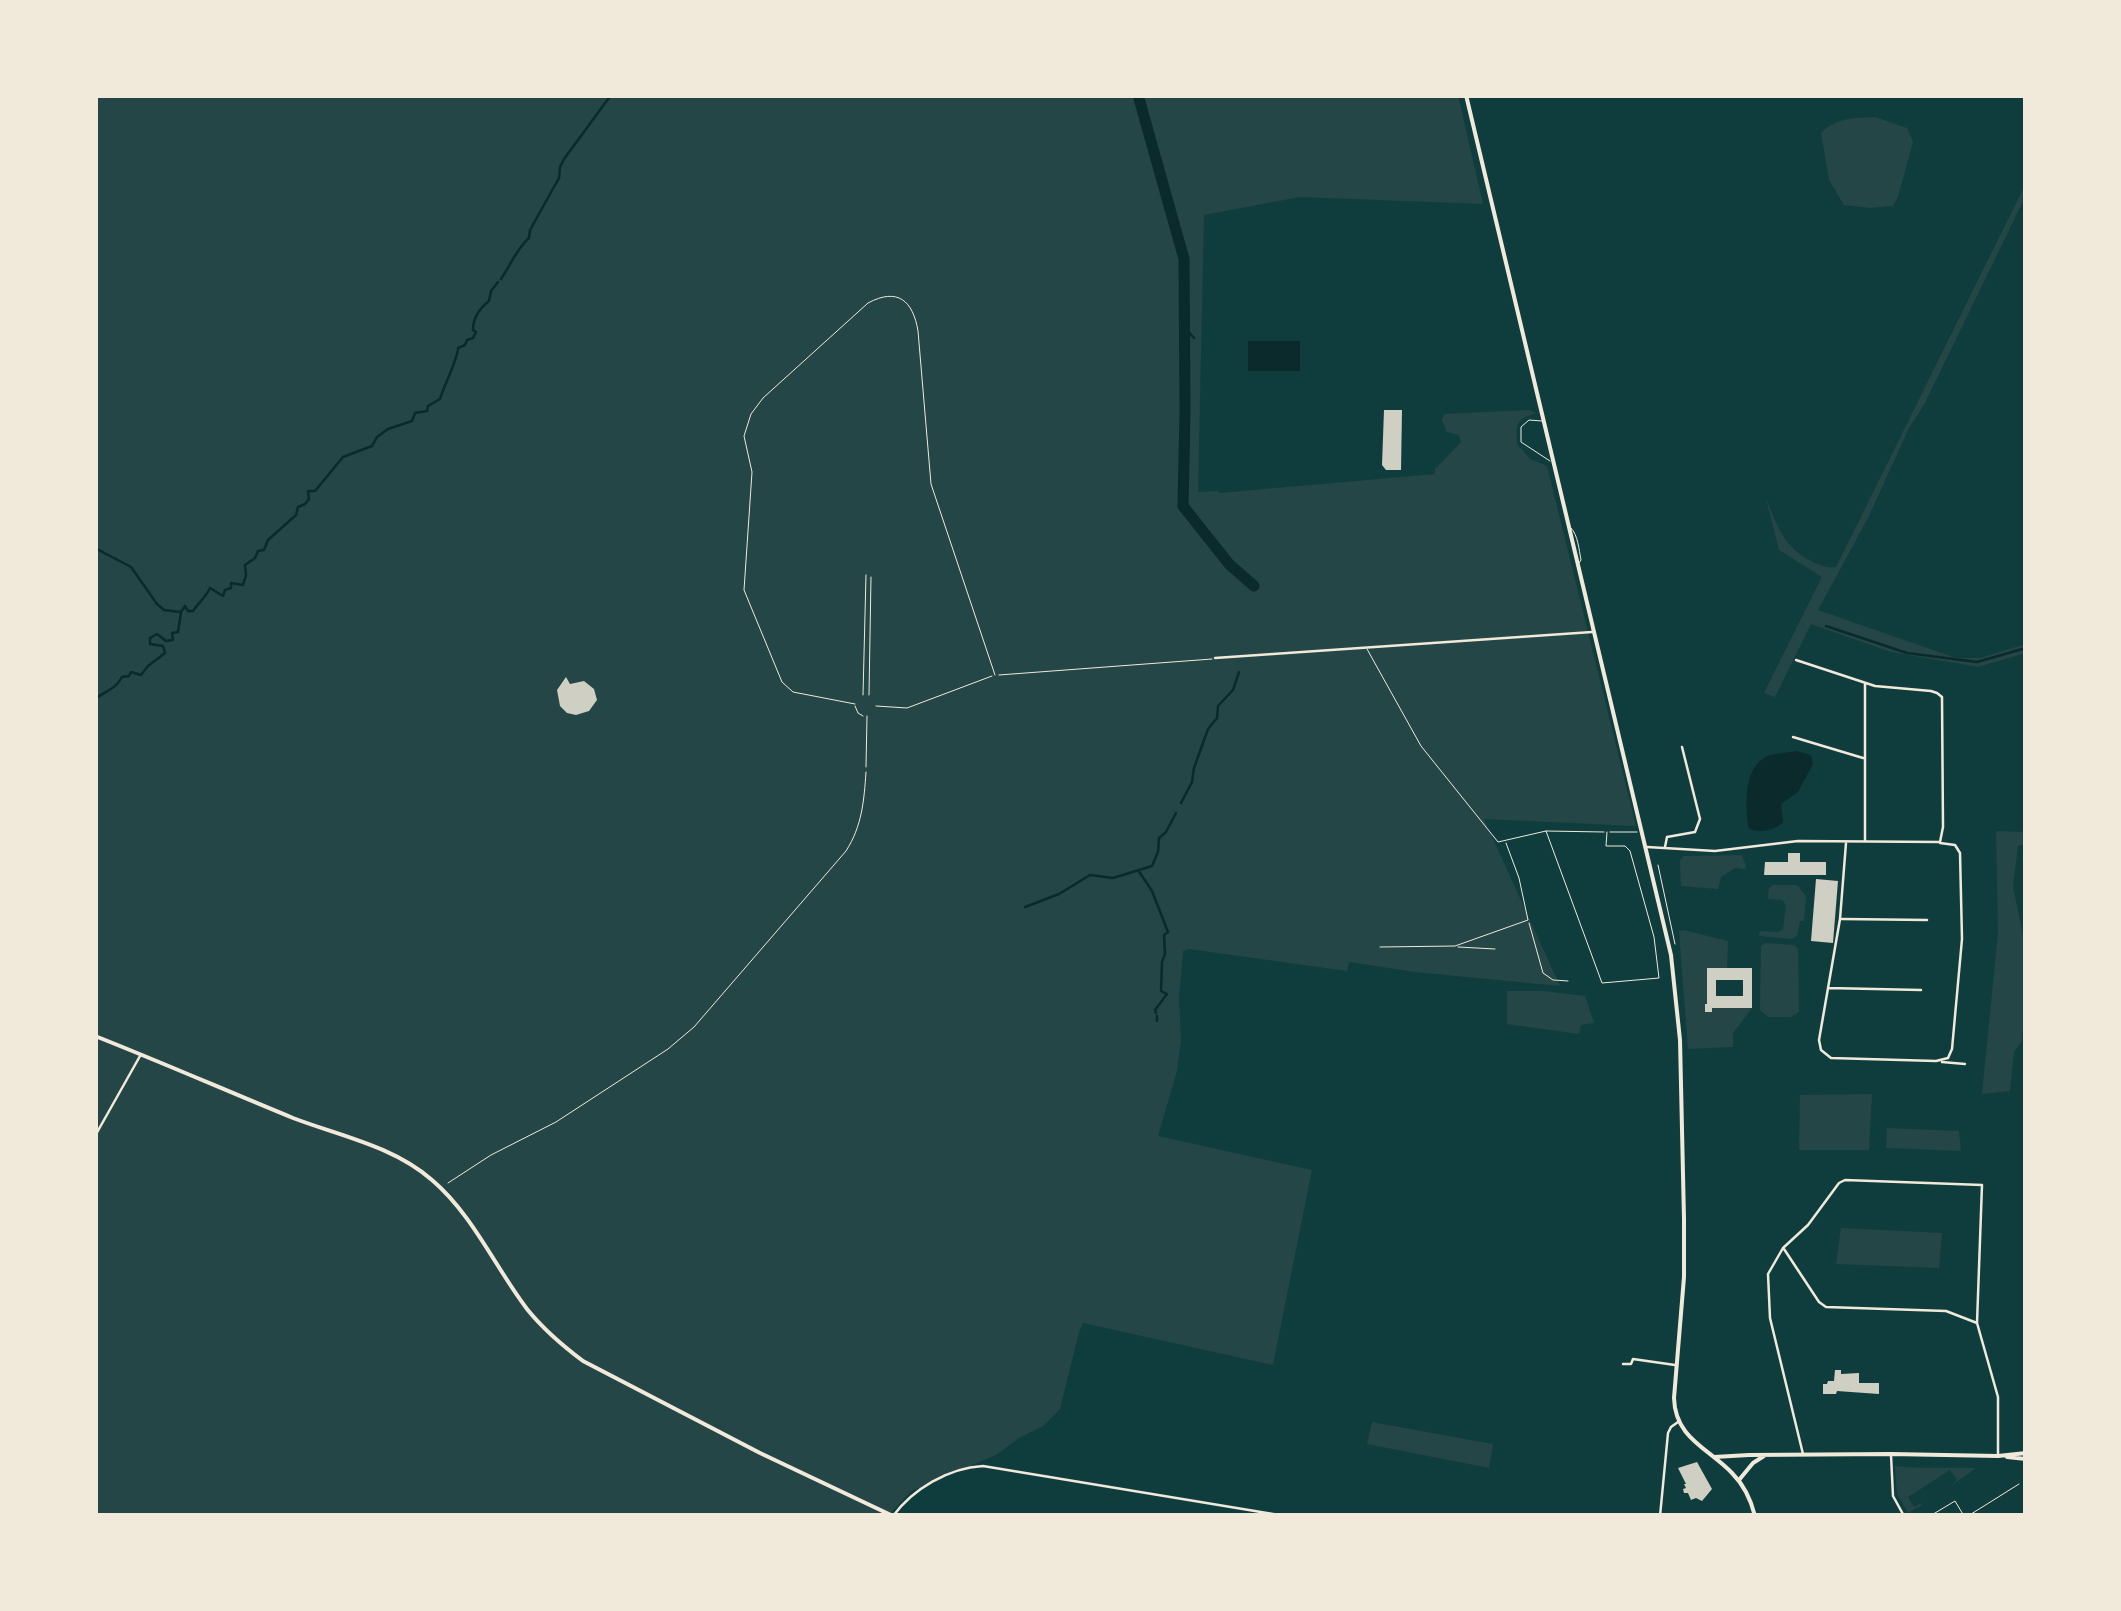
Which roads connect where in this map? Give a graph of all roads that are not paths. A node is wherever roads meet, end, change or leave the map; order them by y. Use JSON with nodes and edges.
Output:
{"nodes":[{"id":1,"x":1466,"y":95,"type":"edge"},
{"id":2,"x":1543,"y":421,"type":"junction"},
{"id":3,"x":1553,"y":463,"type":"junction"},
{"id":4,"x":866,"y":575,"type":"dead end"},
{"id":5,"x":871,"y":577,"type":"dead end"},
{"id":6,"x":1593,"y":632,"type":"junction"},
{"id":7,"x":1367,"y":649,"type":"junction"},
{"id":8,"x":1215,"y":658,"type":"joint"},
{"id":9,"x":1796,"y":660,"type":"dead end"},
{"id":10,"x":995,"y":676,"type":"junction"},
{"id":11,"x":1866,"y":682,"type":"junction"},
{"id":12,"x":863,"y":695,"type":"junction"},
{"id":13,"x":868,"y":695,"type":"junction"},
{"id":14,"x":855,"y":704,"type":"junction"},
{"id":15,"x":876,"y":706,"type":"junction"},
{"id":16,"x":866,"y":716,"type":"junction"},
{"id":17,"x":1793,"y":737,"type":"dead end"},
{"id":18,"x":1682,"y":747,"type":"dead end"},
{"id":19,"x":1865,"y":759,"type":"junction"},
{"id":20,"x":866,"y":767,"type":"road end"},
{"id":21,"x":1546,"y":831,"type":"junction"},
{"id":22,"x":1606,"y":832,"type":"junction"},
{"id":23,"x":1637,"y":832,"type":"dead end"},
{"id":24,"x":1506,"y":840,"type":"junction"},
{"id":25,"x":1846,"y":842,"type":"junction"},
{"id":26,"x":1865,"y":843,"type":"junction"},
{"id":27,"x":1938,"y":843,"type":"junction"},
{"id":28,"x":1646,"y":847,"type":"junction"},
{"id":29,"x":1665,"y":848,"type":"junction"},
{"id":30,"x":1840,"y":919,"type":"junction"},
{"id":31,"x":1528,"y":920,"type":"junction"},
{"id":32,"x":1927,"y":920,"type":"dead end"},
{"id":33,"x":1477,"y":938,"type":"junction"},
{"id":34,"x":1455,"y":946,"type":"junction"},
{"id":35,"x":1380,"y":947,"type":"dead end"},
{"id":36,"x":1479,"y":948,"type":"junction"},
{"id":37,"x":1495,"y":949,"type":"dead end"},
{"id":38,"x":1568,"y":981,"type":"dead end"},
{"id":39,"x":1827,"y":988,"type":"junction"},
{"id":40,"x":1920,"y":990,"type":"dead end"},
{"id":41,"x":95,"y":1036,"type":"edge"},
{"id":42,"x":140,"y":1054,"type":"junction"},
{"id":43,"x":1936,"y":1062,"type":"junction"},
{"id":44,"x":1965,"y":1064,"type":"dead end"},
{"id":45,"x":95,"y":1136,"type":"edge"},
{"id":46,"x":1783,"y":1248,"type":"junction"},
{"id":47,"x":1977,"y":1324,"type":"junction"},
{"id":48,"x":1623,"y":1364,"type":"dead end"},
{"id":49,"x":1676,"y":1365,"type":"junction"},
{"id":50,"x":1678,"y":1422,"type":"junction"},
{"id":51,"x":1891,"y":1454,"type":"junction"},
{"id":52,"x":1804,"y":1455,"type":"junction"},
{"id":53,"x":1766,"y":1456,"type":"junction"},
{"id":54,"x":1998,"y":1456,"type":"junction"},
{"id":55,"x":2026,"y":1456,"type":"edge"},
{"id":56,"x":1714,"y":1457,"type":"junction"},
{"id":57,"x":1734,"y":1457,"type":"junction"},
{"id":58,"x":1726,"y":1467,"type":"junction"},
{"id":59,"x":1738,"y":1480,"type":"junction"},
{"id":60,"x":2019,"y":1484,"type":"dead end"},
{"id":61,"x":893,"y":1516,"type":"edge"},
{"id":62,"x":1285,"y":1516,"type":"edge"},
{"id":63,"x":1660,"y":1516,"type":"edge"},
{"id":64,"x":1755,"y":1516,"type":"edge"},
{"id":65,"x":1904,"y":1516,"type":"edge"},
{"id":66,"x":1930,"y":1516,"type":"edge"},
{"id":67,"x":1966,"y":1516,"type":"edge"}],
"edges":[{"from":1,"to":2,"type":"street"},
{"from":2,"to":3,"type":"street"},
{"from":2,"to":3,"type":"lane"},
{"from":3,"to":6,"type":"street"},
{"from":4,"to":12,"type":"lane"},
{"from":5,"to":13,"type":"lane"},
{"from":6,"to":7,"type":"street"},
{"from":6,"to":28,"type":"street"},
{"from":7,"to":8,"type":"street"},
{"from":7,"to":24,"type":"lane"},
{"from":8,"to":10,"type":"lane"},
{"from":9,"to":11,"type":"street"},
{"from":10,"to":14,"type":"lane"},
{"from":10,"to":15,"type":"lane"},
{"from":11,"to":19,"type":"street"},
{"from":11,"to":27,"type":"street"},
{"from":12,"to":13,"type":"lane"},
{"from":12,"to":14,"type":"lane"},
{"from":13,"to":15,"type":"lane"},
{"from":14,"to":16,"type":"lane"},
{"from":15,"to":16,"type":"lane"},
{"from":16,"to":20,"type":"lane"},
{"from":17,"to":19,"type":"street"},
{"from":18,"to":29,"type":"street"},
{"from":19,"to":26,"type":"street"},
{"from":21,"to":22,"type":"lane"},
{"from":21,"to":22,"type":"lane"},
{"from":21,"to":24,"type":"lane"},
{"from":22,"to":23,"type":"lane"},
{"from":24,"to":31,"type":"lane"},
{"from":25,"to":26,"type":"street"},
{"from":25,"to":29,"type":"street"},
{"from":25,"to":30,"type":"street"},
{"from":26,"to":27,"type":"street"},
{"from":27,"to":43,"type":"street"},
{"from":28,"to":29,"type":"street"},
{"from":28,"to":49,"type":"street"},
{"from":30,"to":32,"type":"street"},
{"from":30,"to":39,"type":"street"},
{"from":31,"to":33,"type":"lane"},
{"from":31,"to":38,"type":"lane"},
{"from":33,"to":34,"type":"lane"},
{"from":33,"to":36,"type":"lane"},
{"from":34,"to":35,"type":"lane"},
{"from":34,"to":36,"type":"lane"},
{"from":36,"to":37,"type":"lane"},
{"from":39,"to":40,"type":"street"},
{"from":39,"to":43,"type":"street"},
{"from":41,"to":42,"type":"street"},
{"from":42,"to":45,"type":"street"},
{"from":42,"to":61,"type":"street"},
{"from":43,"to":44,"type":"street"},
{"from":46,"to":47,"type":"street"},
{"from":46,"to":47,"type":"street"},
{"from":46,"to":52,"type":"street"},
{"from":47,"to":54,"type":"street"},
{"from":48,"to":49,"type":"street"},
{"from":49,"to":50,"type":"street"},
{"from":50,"to":56,"type":"street"},
{"from":50,"to":63,"type":"street"},
{"from":51,"to":52,"type":"street"},
{"from":51,"to":54,"type":"street"},
{"from":51,"to":65,"type":"street"},
{"from":52,"to":53,"type":"street"},
{"from":53,"to":57,"type":"street"},
{"from":53,"to":59,"type":"street"},
{"from":54,"to":55,"type":"street"},
{"from":56,"to":57,"type":"street"},
{"from":56,"to":58,"type":"street"},
{"from":57,"to":58,"type":"street"},
{"from":58,"to":59,"type":"street"},
{"from":59,"to":64,"type":"street"},
{"from":60,"to":67,"type":"lane"},
{"from":61,"to":62,"type":"street"},
{"from":66,"to":67,"type":"lane"}]}
